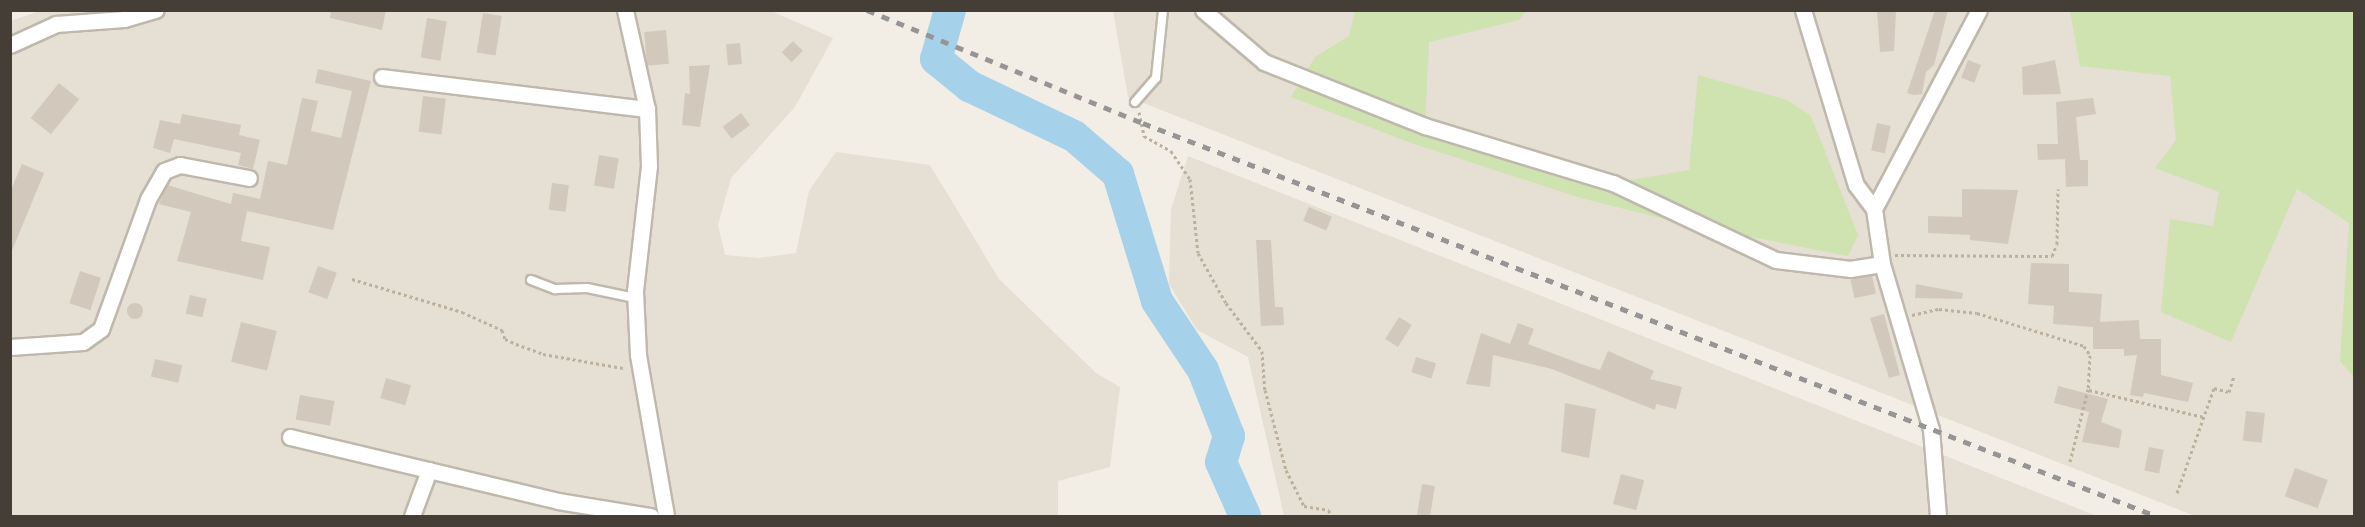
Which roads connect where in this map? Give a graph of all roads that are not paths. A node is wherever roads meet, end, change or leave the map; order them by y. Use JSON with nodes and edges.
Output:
{"nodes":[{"id":1,"x":156,"y":10,"type":"edge"},
{"id":2,"x":625,"y":10,"type":"edge"},
{"id":3,"x":1163,"y":10,"type":"edge"},
{"id":4,"x":1203,"y":10,"type":"edge"},
{"id":5,"x":1803,"y":10,"type":"edge"},
{"id":6,"x":1979,"y":10,"type":"edge"},
{"id":7,"x":10,"y":45,"type":"edge"},
{"id":8,"x":382,"y":77,"type":"dead end"},
{"id":9,"x":1136,"y":102,"type":"road end"},
{"id":10,"x":647,"y":109,"type":"junction"},
{"id":11,"x":249,"y":178,"type":"dead end"},
{"id":12,"x":1874,"y":209,"type":"junction"},
{"id":13,"x":1881,"y":259,"type":"junction"},
{"id":14,"x":531,"y":280,"type":"dead end"},
{"id":15,"x":635,"y":298,"type":"junction"},
{"id":16,"x":10,"y":347,"type":"edge"},
{"id":17,"x":290,"y":437,"type":"dead end"},
{"id":18,"x":429,"y":470,"type":"junction"},
{"id":19,"x":412,"y":516,"type":"edge"},
{"id":20,"x":651,"y":516,"type":"edge"},
{"id":21,"x":666,"y":516,"type":"edge"},
{"id":22,"x":1938,"y":516,"type":"edge"}],
"edges":[{"from":1,"to":7,"type":"street"},
{"from":2,"to":10,"type":"street"},
{"from":3,"to":9,"type":"lane"},
{"from":4,"to":13,"type":"street"},
{"from":5,"to":12,"type":"street"},
{"from":6,"to":12,"type":"street"},
{"from":8,"to":10,"type":"street"},
{"from":10,"to":15,"type":"street"},
{"from":11,"to":16,"type":"street"},
{"from":12,"to":13,"type":"street"},
{"from":13,"to":22,"type":"street"},
{"from":14,"to":15,"type":"lane"},
{"from":15,"to":21,"type":"street"},
{"from":17,"to":18,"type":"street"},
{"from":18,"to":19,"type":"street"},
{"from":18,"to":20,"type":"street"}]}
